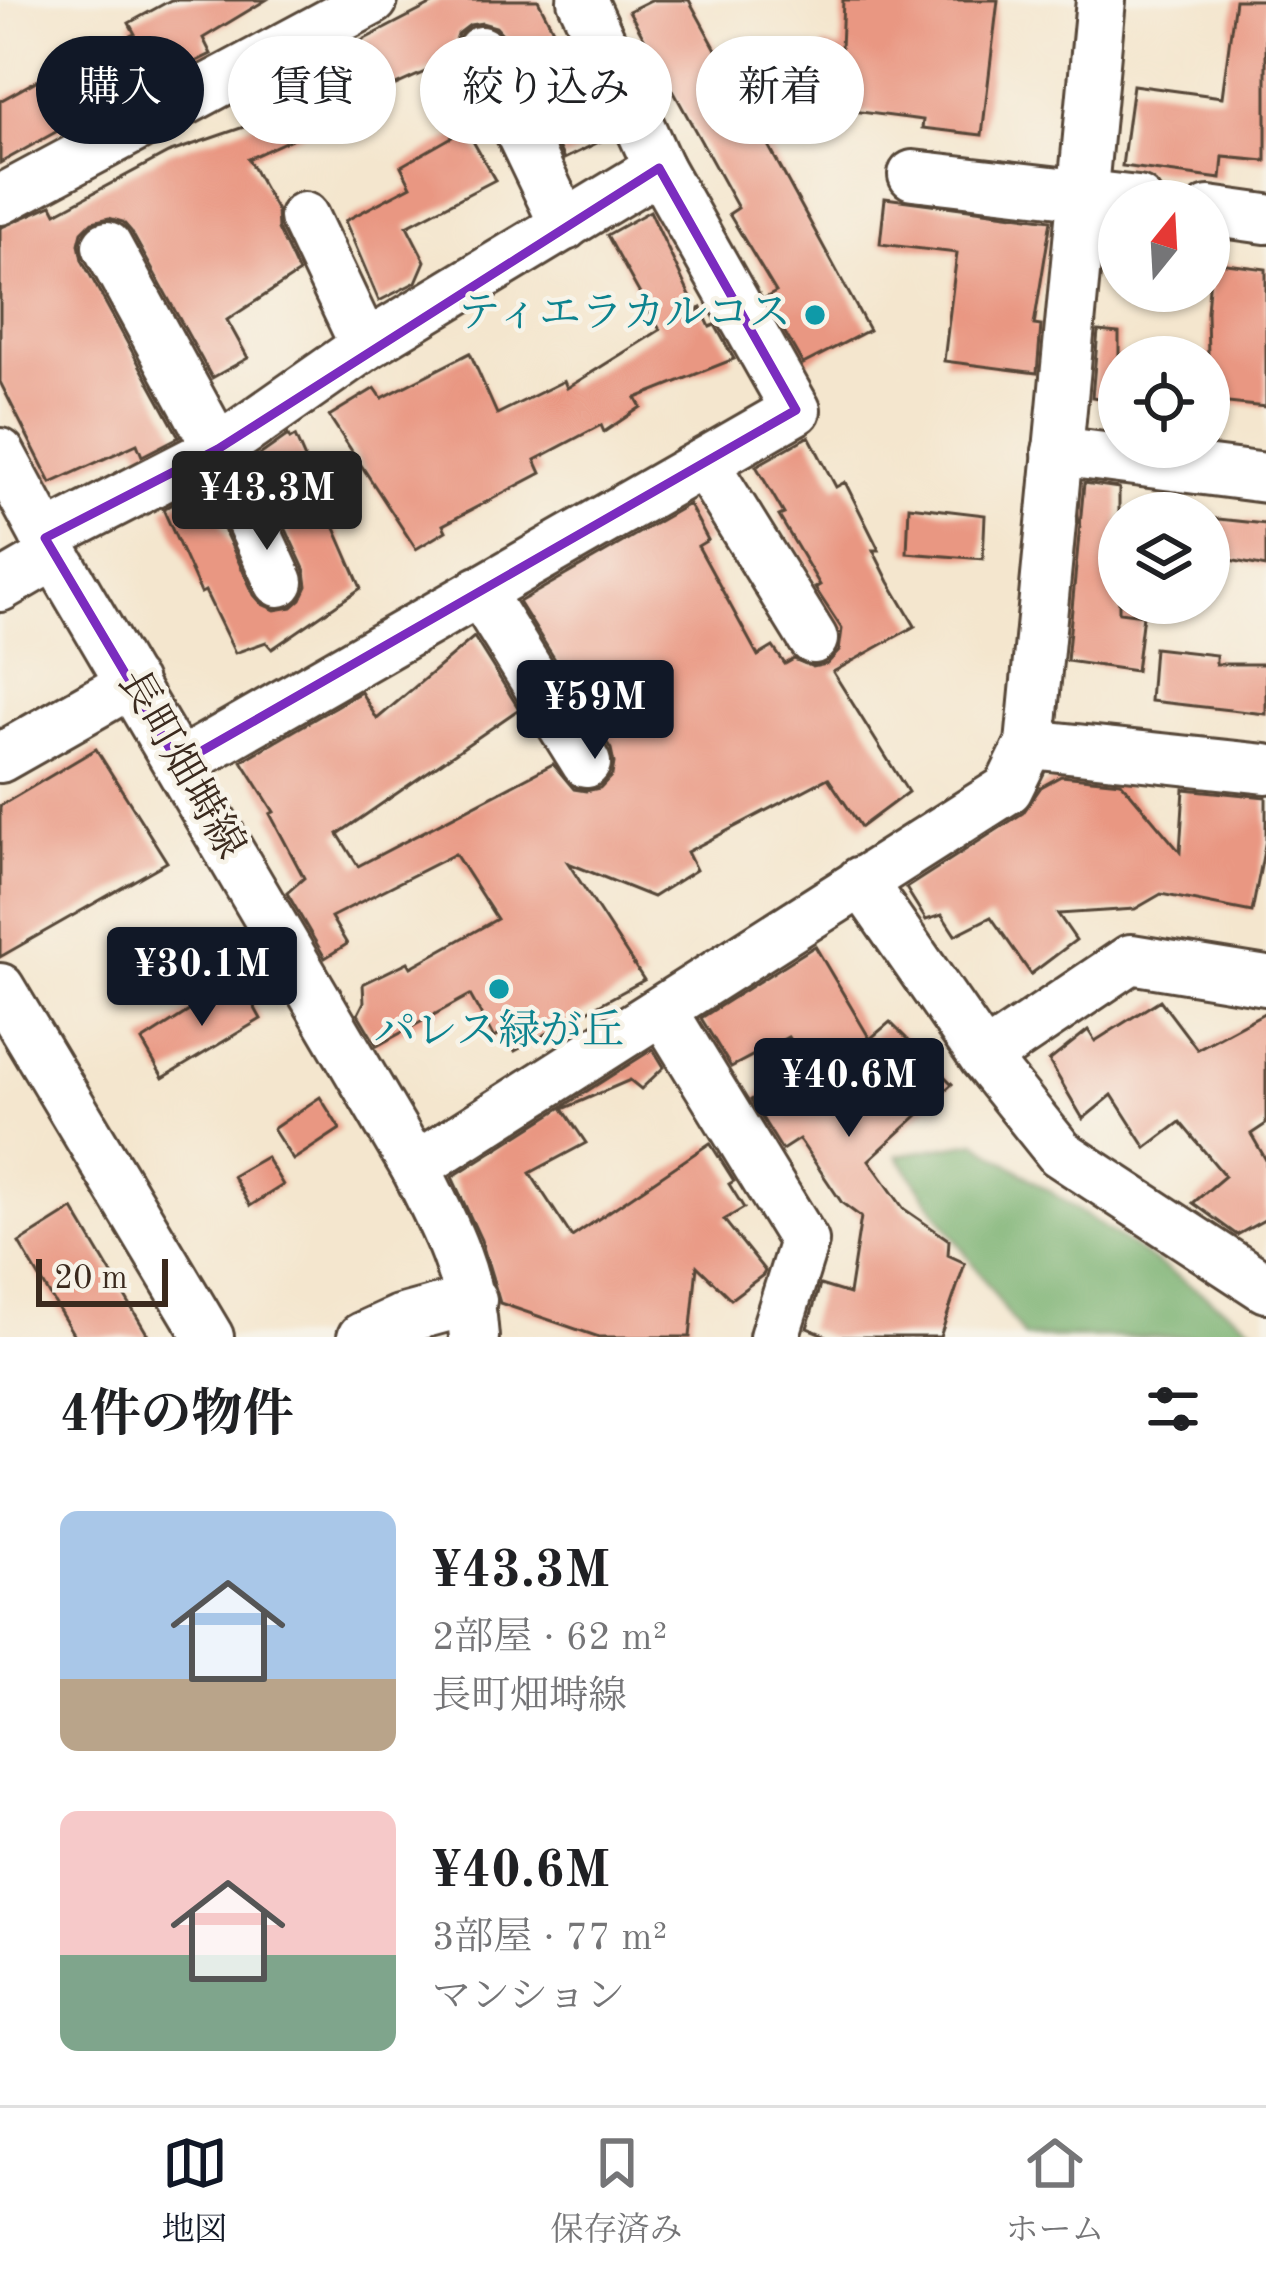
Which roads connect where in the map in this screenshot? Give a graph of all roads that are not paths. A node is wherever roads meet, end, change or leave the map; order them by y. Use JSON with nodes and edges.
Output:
{"nodes":[{"id":1,"x":373,"y":0,"type":"edge"},
{"id":2,"x":582,"y":0,"type":"edge"},
{"id":3,"x":1101,"y":0,"type":"edge"},
{"id":4,"x":526,"y":144,"type":"edge"},
{"id":5,"x":659,"y":168,"type":"junction"},
{"id":6,"x":913,"y":176,"type":"dead end"},
{"id":7,"x":1081,"y":193,"type":"junction"},
{"id":8,"x":1098,"y":195,"type":"edge"},
{"id":9,"x":0,"y":200,"type":"edge"},
{"id":10,"x":1230,"y":214,"type":"edge"},
{"id":11,"x":304,"y":218,"type":"dead end"},
{"id":12,"x":1266,"y":219,"type":"edge"},
{"id":13,"x":565,"y":226,"type":"junction"},
{"id":14,"x":106,"y":246,"type":"dead end"},
{"id":15,"x":365,"y":346,"type":"junction"},
{"id":16,"x":218,"y":448,"type":"junction"},
{"id":17,"x":1057,"y":451,"type":"junction"},
{"id":18,"x":0,"y":453,"type":"edge"},
{"id":19,"x":704,"y":463,"type":"junction"},
{"id":20,"x":1266,"y":478,"type":"edge"},
{"id":21,"x":50,"y":547,"type":"junction"},
{"id":22,"x":279,"y":582,"type":"dead end"},
{"id":23,"x":0,"y":587,"type":"edge"},
{"id":24,"x":479,"y":591,"type":"junction"},
{"id":25,"x":813,"y":639,"type":"dead end"},
{"id":26,"x":132,"y":683,"type":"junction"},
{"id":27,"x":1030,"y":744,"type":"junction"},
{"id":28,"x":0,"y":758,"type":"edge"},
{"id":29,"x":586,"y":763,"type":"dead end"},
{"id":30,"x":179,"y":764,"type":"junction"},
{"id":31,"x":1266,"y":769,"type":"edge"},
{"id":32,"x":861,"y":881,"type":"junction"},
{"id":33,"x":1266,"y":981,"type":"edge"},
{"id":34,"x":0,"y":988,"type":"edge"},
{"id":35,"x":663,"y":1011,"type":"junction"},
{"id":36,"x":984,"y":1058,"type":"junction"},
{"id":37,"x":415,"y":1167,"type":"junction"},
{"id":38,"x":1266,"y":1288,"type":"edge"},
{"id":39,"x":473,"y":1319,"type":"edge"},
{"id":40,"x":209,"y":1337,"type":"edge"},
{"id":41,"x":362,"y":1337,"type":"edge"},
{"id":42,"x":774,"y":1337,"type":"edge"}],
"edges":[{"from":1,"to":9,"type":"street"},
{"from":2,"to":5,"type":"street"},
{"from":3,"to":7,"type":"street"},
{"from":4,"to":13,"type":"street"},
{"from":5,"to":13,"type":"street"},
{"from":5,"to":19,"type":"street"},
{"from":6,"to":7,"type":"street"},
{"from":7,"to":8,"type":"street"},
{"from":7,"to":17,"type":"street"},
{"from":10,"to":12,"type":"street"},
{"from":11,"to":15,"type":"street"},
{"from":13,"to":15,"type":"street"},
{"from":14,"to":16,"type":"street"},
{"from":15,"to":16,"type":"street"},
{"from":16,"to":21,"type":"street"},
{"from":16,"to":22,"type":"street"},
{"from":17,"to":20,"type":"street"},
{"from":17,"to":27,"type":"street"},
{"from":18,"to":21,"type":"street","name":"長町畑塒線"},
{"from":19,"to":24,"type":"street"},
{"from":19,"to":25,"type":"street"},
{"from":21,"to":23,"type":"street"},
{"from":21,"to":26,"type":"street","name":"長町畑塒線"},
{"from":24,"to":29,"type":"street"},
{"from":24,"to":30,"type":"street"},
{"from":26,"to":28,"type":"street"},
{"from":26,"to":30,"type":"street","name":"長町畑塒線"},
{"from":27,"to":31,"type":"street"},
{"from":27,"to":32,"type":"street"},
{"from":30,"to":37,"type":"street","name":"長町畑塒線"},
{"from":32,"to":35,"type":"street"},
{"from":32,"to":36,"type":"street"},
{"from":33,"to":36,"type":"street"},
{"from":34,"to":40,"type":"street"},
{"from":35,"to":37,"type":"street"},
{"from":35,"to":42,"type":"street"},
{"from":36,"to":38,"type":"street"},
{"from":37,"to":39,"type":"street","name":"長町畑塒線"},
{"from":39,"to":41,"type":"street"}]}
